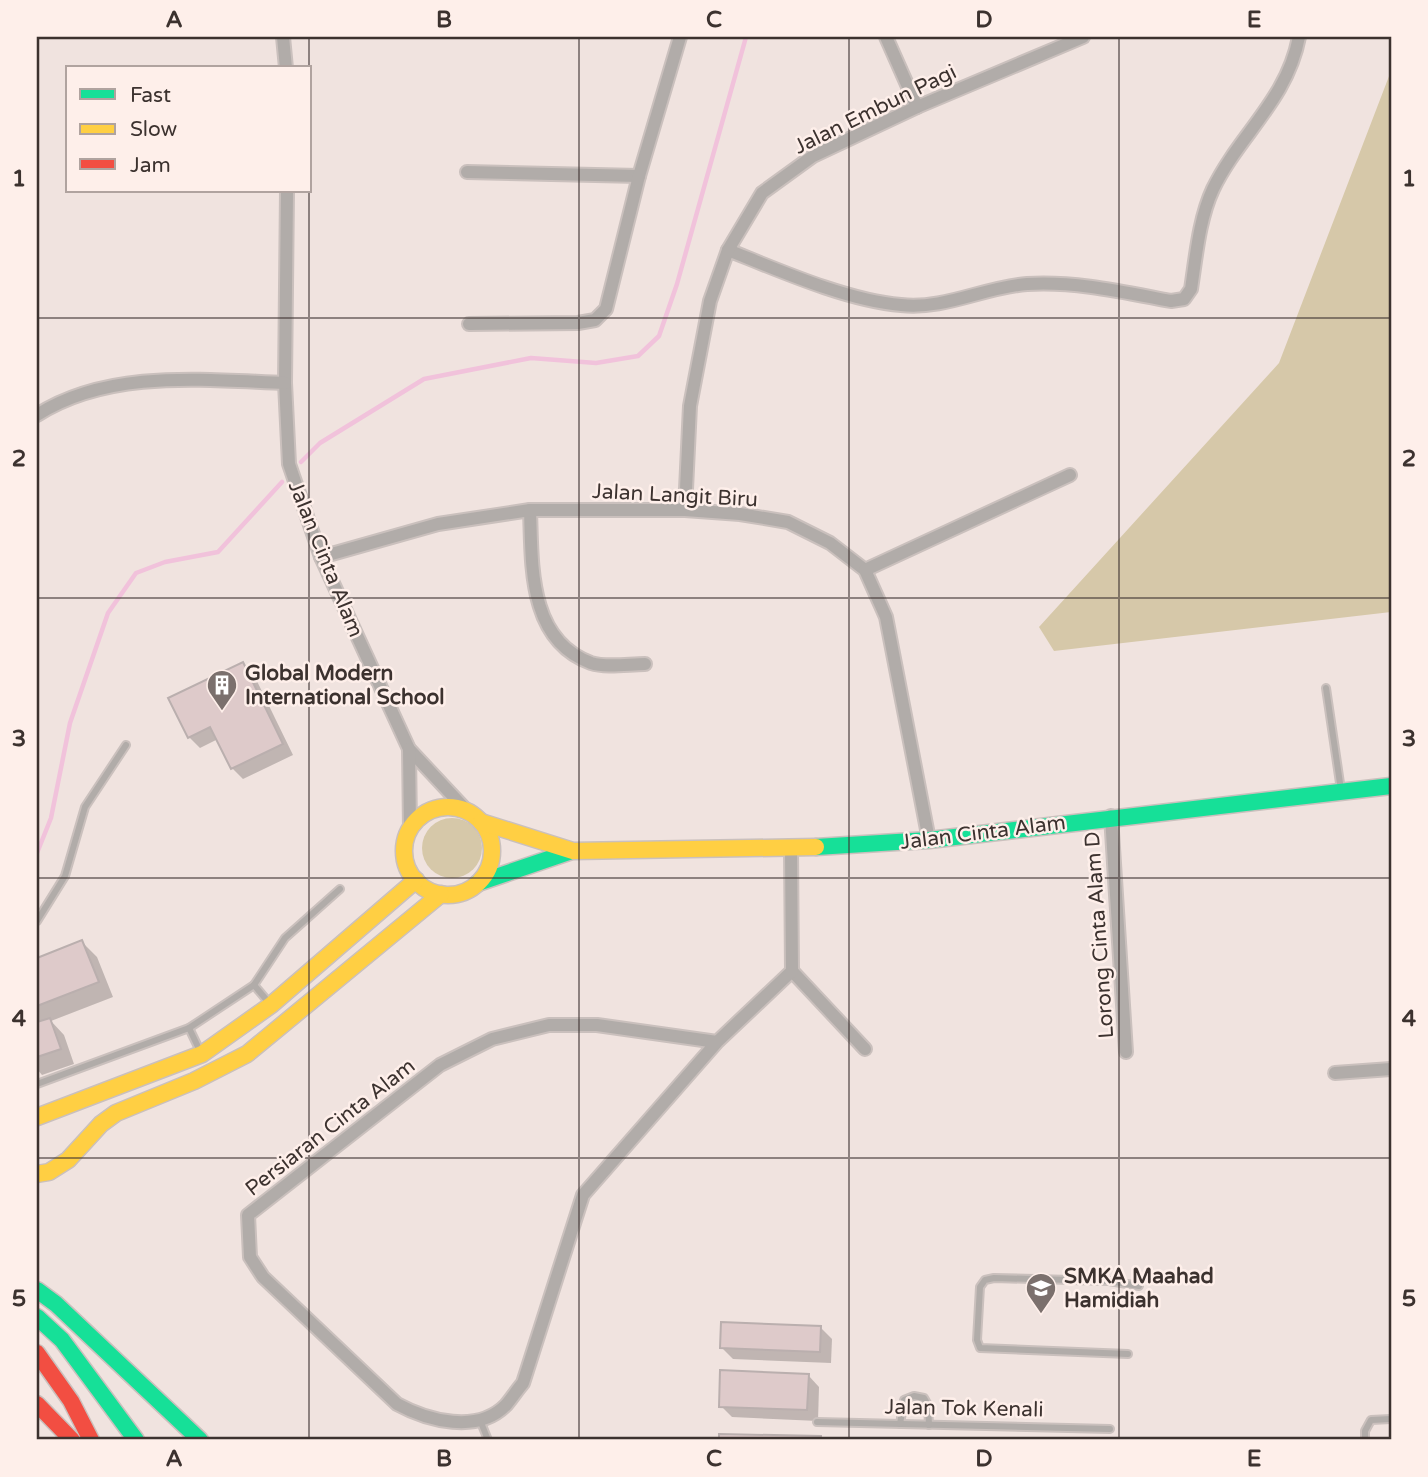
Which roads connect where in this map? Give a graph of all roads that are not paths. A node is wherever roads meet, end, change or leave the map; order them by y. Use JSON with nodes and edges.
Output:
{"nodes":[{"id":1,"x":283,"y":37,"type":"edge"},
{"id":2,"x":680,"y":37,"type":"edge"},
{"id":3,"x":886,"y":37,"type":"edge"},
{"id":4,"x":1083,"y":37,"type":"edge"},
{"id":5,"x":1299,"y":37,"type":"edge"},
{"id":6,"x":286,"y":66,"type":"edge"},
{"id":7,"x":917,"y":107,"type":"junction"},
{"id":8,"x":467,"y":172,"type":"dead end"},
{"id":9,"x":639,"y":176,"type":"junction"},
{"id":10,"x":286,"y":192,"type":"edge"},
{"id":11,"x":728,"y":250,"type":"junction"},
{"id":12,"x":469,"y":324,"type":"dead end"},
{"id":13,"x":285,"y":383,"type":"junction"},
{"id":14,"x":37,"y":415,"type":"edge"},
{"id":15,"x":1070,"y":475,"type":"dead end"},
{"id":16,"x":530,"y":510,"type":"junction"},
{"id":17,"x":685,"y":510,"type":"junction"},
{"id":18,"x":321,"y":558,"type":"junction"},
{"id":19,"x":865,"y":570,"type":"junction"},
{"id":20,"x":645,"y":664,"type":"dead end"},
{"id":21,"x":1326,"y":688,"type":"dead end"},
{"id":22,"x":126,"y":745,"type":"dead end"},
{"id":23,"x":409,"y":749,"type":"junction"},
{"id":24,"x":1391,"y":786,"type":"edge"},
{"id":25,"x":1341,"y":791,"type":"junction"},
{"id":26,"x":466,"y":810,"type":"junction"},
{"id":27,"x":1111,"y":816,"type":"junction"},
{"id":28,"x":481,"y":822,"type":"junction"},
{"id":29,"x":410,"y":829,"type":"junction"},
{"id":30,"x":929,"y":840,"type":"junction"},
{"id":31,"x":791,"y":849,"type":"junction"},
{"id":32,"x":573,"y":851,"type":"junction"},
{"id":33,"x":416,"y":880,"type":"junction"},
{"id":34,"x":478,"y":883,"type":"junction"},
{"id":35,"x":340,"y":889,"type":"dead end"},
{"id":36,"x":441,"y":894,"type":"junction"},
{"id":37,"x":37,"y":920,"type":"edge"},
{"id":38,"x":792,"y":971,"type":"junction"},
{"id":39,"x":254,"y":985,"type":"junction"},
{"id":40,"x":271,"y":1005,"type":"junction"},
{"id":41,"x":189,"y":1028,"type":"junction"},
{"id":42,"x":717,"y":1042,"type":"junction"},
{"id":43,"x":865,"y":1049,"type":"dead end"},
{"id":44,"x":1126,"y":1052,"type":"dead end"},
{"id":45,"x":202,"y":1054,"type":"junction"},
{"id":46,"x":1391,"y":1069,"type":"edge"},
{"id":47,"x":1335,"y":1073,"type":"dead end"},
{"id":48,"x":37,"y":1084,"type":"edge"},
{"id":49,"x":37,"y":1118,"type":"edge"},
{"id":50,"x":37,"y":1174,"type":"edge"},
{"id":51,"x":1139,"y":1286,"type":"dead end"},
{"id":52,"x":37,"y":1290,"type":"edge"},
{"id":53,"x":37,"y":1317,"type":"edge"},
{"id":54,"x":1128,"y":1354,"type":"dead end"},
{"id":55,"x":40,"y":1356,"type":"edge"},
{"id":56,"x":37,"y":1404,"type":"edge"},
{"id":57,"x":1391,"y":1419,"type":"edge"},
{"id":58,"x":480,"y":1420,"type":"junction"},
{"id":59,"x":817,"y":1422,"type":"dead end"},
{"id":60,"x":900,"y":1424,"type":"junction"},
{"id":61,"x":929,"y":1425,"type":"junction"},
{"id":62,"x":1110,"y":1429,"type":"dead end"},
{"id":63,"x":72,"y":1440,"type":"edge"},
{"id":64,"x":91,"y":1440,"type":"edge"},
{"id":65,"x":136,"y":1440,"type":"edge"},
{"id":66,"x":200,"y":1440,"type":"edge"},
{"id":67,"x":488,"y":1440,"type":"edge"},
{"id":68,"x":1365,"y":1440,"type":"edge"}],
"edges":[{"from":1,"to":6,"type":"street"},
{"from":2,"to":9,"type":"street"},
{"from":3,"to":7,"type":"street"},
{"from":4,"to":7,"type":"street","name":"Jalan Embun Pagi"},
{"from":5,"to":11,"type":"street"},
{"from":7,"to":11,"type":"street","name":"Jalan Embun Pagi"},
{"from":8,"to":9,"type":"street"},
{"from":9,"to":12,"type":"street"},
{"from":10,"to":13,"type":"street","name":"Jalan Cinta Alam"},
{"from":11,"to":17,"type":"street","name":"Jalan Embun Pagi"},
{"from":13,"to":14,"type":"street"},
{"from":13,"to":18,"type":"street","name":"Jalan Cinta Alam"},
{"from":15,"to":19,"type":"street"},
{"from":16,"to":17,"type":"street","name":"Jalan Langit Biru"},
{"from":16,"to":18,"type":"street","name":"Jalan Langit Biru"},
{"from":16,"to":20,"type":"street"},
{"from":17,"to":19,"type":"street","name":"Jalan Langit Biru"},
{"from":18,"to":23,"type":"street","name":"Jalan Cinta Alam"},
{"from":19,"to":30,"type":"street","name":"Jalan Langit Biru"},
{"from":21,"to":25,"type":"lane"},
{"from":22,"to":37,"type":"lane"},
{"from":23,"to":26,"type":"street","name":"Jalan Cinta Alam"},
{"from":23,"to":29,"type":"street","name":"Jalan Cinta Alam"},
{"from":24,"to":25,"type":"main road","name":"Jalan Cinta Alam"},
{"from":25,"to":27,"type":"main road","name":"Jalan Cinta Alam"},
{"from":26,"to":28,"type":"main road"},
{"from":26,"to":29,"type":"main road"},
{"from":27,"to":30,"type":"main road","name":"Jalan Cinta Alam"},
{"from":27,"to":44,"type":"street","name":"Lorong Cinta Alam D"},
{"from":28,"to":32,"type":"main road","name":"Jalan Cinta Alam"},
{"from":28,"to":34,"type":"main road"},
{"from":29,"to":33,"type":"main road"},
{"from":30,"to":31,"type":"main road","name":"Jalan Cinta Alam"},
{"from":31,"to":32,"type":"main road","name":"Jalan Cinta Alam"},
{"from":31,"to":38,"type":"street"},
{"from":32,"to":34,"type":"main road","name":"Jalan Cinta Alam"},
{"from":33,"to":36,"type":"main road"},
{"from":33,"to":40,"type":"main road"},
{"from":34,"to":36,"type":"main road"},
{"from":35,"to":39,"type":"lane"},
{"from":36,"to":50,"type":"main road"},
{"from":38,"to":42,"type":"street"},
{"from":38,"to":43,"type":"street"},
{"from":39,"to":40,"type":"lane"},
{"from":39,"to":41,"type":"lane"},
{"from":40,"to":45,"type":"main road"},
{"from":41,"to":45,"type":"lane"},
{"from":41,"to":48,"type":"lane"},
{"from":42,"to":58,"type":"street"},
{"from":42,"to":58,"type":"street","name":"Persiaran Cinta Alam"},
{"from":45,"to":49,"type":"main road"},
{"from":46,"to":47,"type":"street"},
{"from":51,"to":54,"type":"lane"},
{"from":52,"to":66,"type":"main road"},
{"from":53,"to":65,"type":"main road"},
{"from":55,"to":64,"type":"main road"},
{"from":56,"to":63,"type":"main road"},
{"from":57,"to":68,"type":"lane"},
{"from":58,"to":67,"type":"lane"},
{"from":59,"to":60,"type":"lane","name":"Jalan Tok Kenali"},
{"from":60,"to":61,"type":"lane","name":"Jalan Tok Kenali"},
{"from":60,"to":61,"type":"lane"},
{"from":61,"to":62,"type":"lane","name":"Jalan Tok Kenali"}]}
